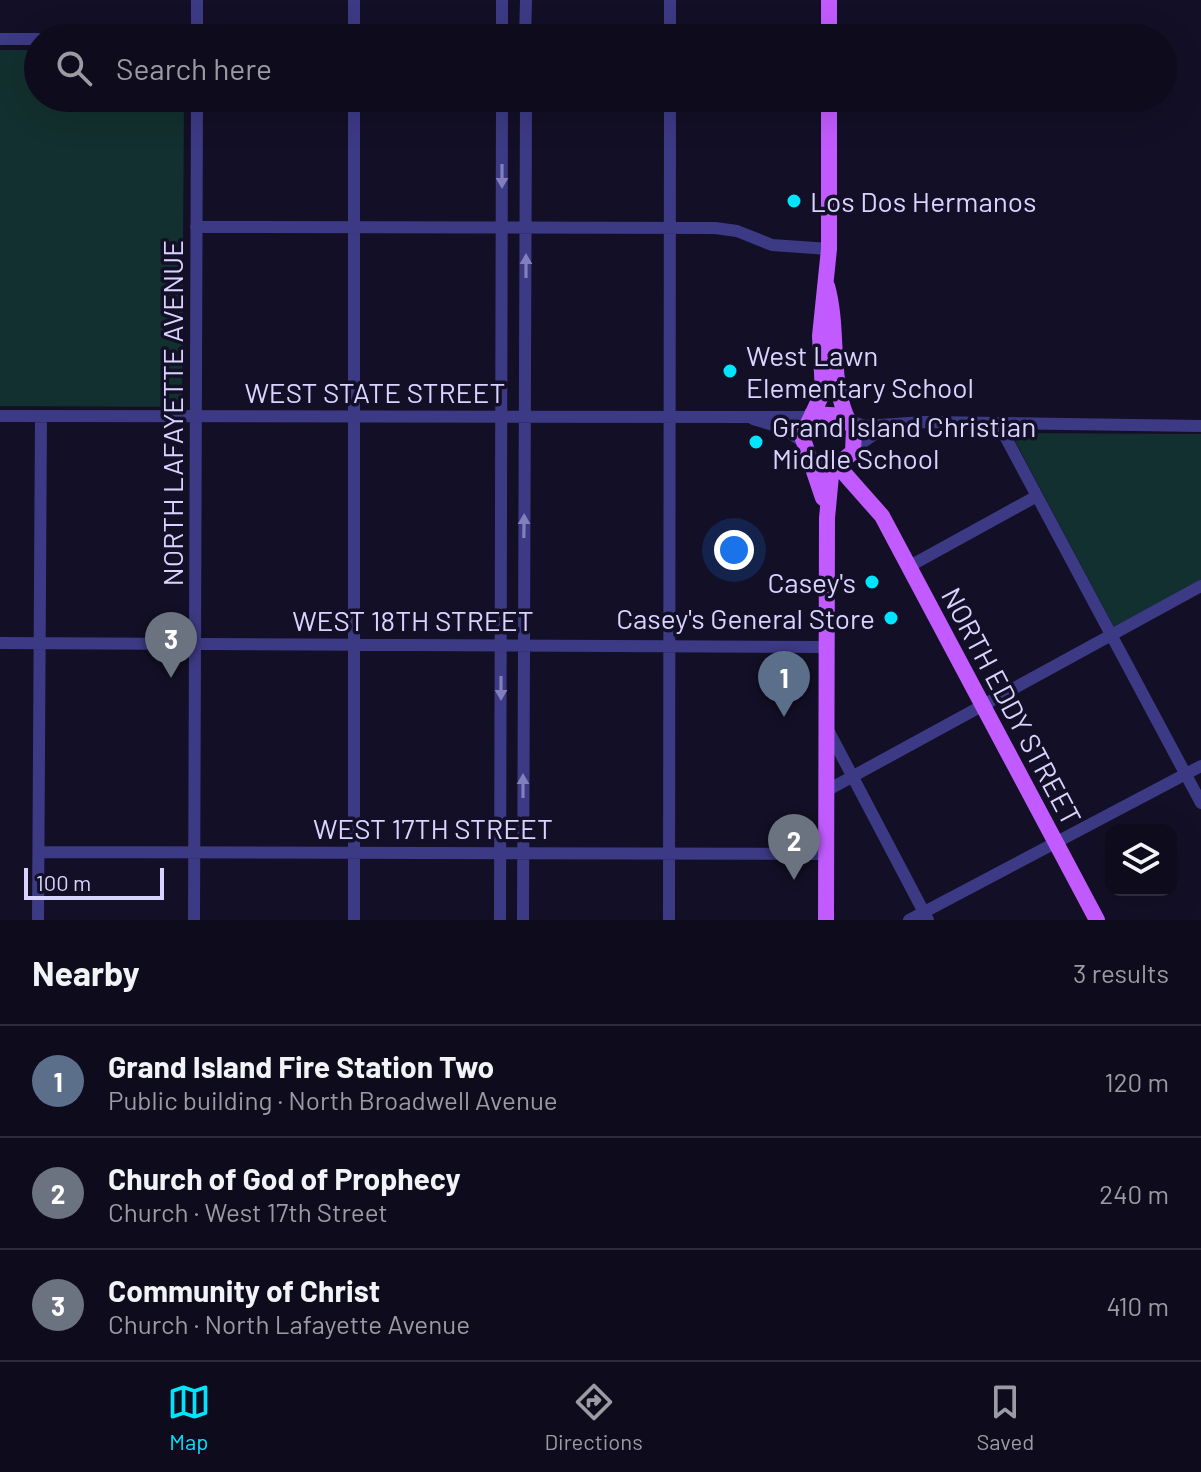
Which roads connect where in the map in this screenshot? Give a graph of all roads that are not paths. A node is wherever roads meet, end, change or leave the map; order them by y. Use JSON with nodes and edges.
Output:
{"nodes":[{"id":1,"x":197,"y":0,"type":"edge"},
{"id":2,"x":354,"y":0,"type":"edge"},
{"id":3,"x":502,"y":0,"type":"edge"},
{"id":4,"x":526,"y":0,"type":"edge"},
{"id":5,"x":670,"y":0,"type":"edge"},
{"id":6,"x":829,"y":0,"type":"edge"},
{"id":7,"x":197,"y":24,"type":"edge"},
{"id":8,"x":354,"y":24,"type":"edge"},
{"id":9,"x":502,"y":24,"type":"edge"},
{"id":10,"x":525,"y":24,"type":"edge"},
{"id":11,"x":670,"y":24,"type":"edge"},
{"id":12,"x":829,"y":24,"type":"edge"},
{"id":13,"x":0,"y":39,"type":"edge"},
{"id":14,"x":24,"y":39,"type":"edge"},
{"id":15,"x":197,"y":112,"type":"edge"},
{"id":16,"x":354,"y":112,"type":"edge"},
{"id":17,"x":502,"y":112,"type":"edge"},
{"id":18,"x":526,"y":112,"type":"edge"},
{"id":19,"x":670,"y":112,"type":"edge"},
{"id":20,"x":829,"y":112,"type":"edge"},
{"id":21,"x":196,"y":227,"type":"junction"},
{"id":22,"x":355,"y":227,"type":"junction"},
{"id":23,"x":502,"y":227,"type":"junction"},
{"id":24,"x":526,"y":227,"type":"junction"},
{"id":25,"x":669,"y":227,"type":"junction"},
{"id":26,"x":829,"y":249,"type":"junction"},
{"id":27,"x":827,"y":285,"type":"junction"},
{"id":28,"x":810,"y":415,"type":"junction"},
{"id":29,"x":0,"y":416,"type":"edge"},
{"id":30,"x":41,"y":416,"type":"junction"},
{"id":31,"x":195,"y":416,"type":"junction"},
{"id":32,"x":355,"y":416,"type":"junction"},
{"id":33,"x":501,"y":416,"type":"junction"},
{"id":34,"x":525,"y":416,"type":"junction"},
{"id":35,"x":670,"y":417,"type":"junction"},
{"id":36,"x":848,"y":418,"type":"junction"},
{"id":37,"x":750,"y":419,"type":"junction"},
{"id":38,"x":998,"y":423,"type":"junction"},
{"id":39,"x":886,"y":426,"type":"junction"},
{"id":40,"x":1201,"y":426,"type":"edge"},
{"id":41,"x":805,"y":448,"type":"junction"},
{"id":42,"x":854,"y":449,"type":"junction"},
{"id":43,"x":834,"y":464,"type":"junction"},
{"id":44,"x":1037,"y":496,"type":"junction"},
{"id":45,"x":882,"y":516,"type":"junction"},
{"id":46,"x":827,"y":518,"type":"junction"},
{"id":47,"x":908,"y":567,"type":"junction"},
{"id":48,"x":1201,"y":586,"type":"edge"},
{"id":49,"x":1111,"y":635,"type":"junction"},
{"id":50,"x":0,"y":643,"type":"edge"},
{"id":51,"x":41,"y":643,"type":"junction"},
{"id":52,"x":196,"y":644,"type":"junction"},
{"id":53,"x":354,"y":644,"type":"junction"},
{"id":54,"x":501,"y":644,"type":"junction"},
{"id":55,"x":523,"y":644,"type":"junction"},
{"id":56,"x":669,"y":645,"type":"junction"},
{"id":57,"x":827,"y":647,"type":"junction"},
{"id":58,"x":982,"y":706,"type":"junction"},
{"id":59,"x":826,"y":726,"type":"junction"},
{"id":60,"x":1201,"y":766,"type":"edge"},
{"id":61,"x":1186,"y":774,"type":"junction"},
{"id":62,"x":853,"y":776,"type":"junction"},
{"id":63,"x":826,"y":791,"type":"junction"},
{"id":64,"x":1201,"y":803,"type":"edge"},
{"id":65,"x":1056,"y":843,"type":"junction"},
{"id":66,"x":39,"y":852,"type":"junction"},
{"id":67,"x":195,"y":852,"type":"junction"},
{"id":68,"x":354,"y":852,"type":"junction"},
{"id":69,"x":500,"y":853,"type":"junction"},
{"id":70,"x":523,"y":853,"type":"junction"},
{"id":71,"x":669,"y":854,"type":"junction"},
{"id":72,"x":826,"y":854,"type":"junction"},
{"id":73,"x":926,"y":916,"type":"edge"},
{"id":74,"x":38,"y":920,"type":"edge"},
{"id":75,"x":194,"y":920,"type":"edge"},
{"id":76,"x":354,"y":920,"type":"edge"},
{"id":77,"x":500,"y":920,"type":"edge"},
{"id":78,"x":523,"y":920,"type":"edge"},
{"id":79,"x":669,"y":920,"type":"edge"},
{"id":80,"x":826,"y":920,"type":"edge"},
{"id":81,"x":909,"y":920,"type":"edge"},
{"id":82,"x":1097,"y":920,"type":"edge"}],
"edges":[{"from":1,"to":7,"type":"street"},
{"from":2,"to":8,"type":"street"},
{"from":3,"to":9,"type":"street"},
{"from":4,"to":10,"type":"street"},
{"from":5,"to":11,"type":"street"},
{"from":6,"to":12,"type":"main road"},
{"from":13,"to":14,"type":"street"},
{"from":15,"to":21,"type":"street","name":"NORTH LAFAYETTE AVENUE"},
{"from":16,"to":22,"type":"street"},
{"from":17,"to":23,"type":"street","one_way":true},
{"from":18,"to":24,"type":"street"},
{"from":19,"to":25,"type":"street"},
{"from":20,"to":26,"type":"main road"},
{"from":21,"to":22,"type":"street"},
{"from":21,"to":31,"type":"street","name":"NORTH LAFAYETTE AVENUE"},
{"from":22,"to":23,"type":"street"},
{"from":22,"to":32,"type":"street"},
{"from":23,"to":24,"type":"street"},
{"from":23,"to":33,"type":"street"},
{"from":24,"to":25,"type":"street"},
{"from":34,"to":24,"type":"street","one_way":true},
{"from":25,"to":26,"type":"street"},
{"from":25,"to":35,"type":"street"},
{"from":26,"to":27,"type":"main road"},
{"from":27,"to":28,"type":"main road"},
{"from":27,"to":36,"type":"main road"},
{"from":28,"to":36,"type":"main road"},
{"from":28,"to":37,"type":"street","name":"WEST STATE STREET"},
{"from":28,"to":41,"type":"main road"},
{"from":29,"to":30,"type":"street","name":"WEST STATE STREET"},
{"from":30,"to":31,"type":"street","name":"WEST STATE STREET"},
{"from":30,"to":51,"type":"street"},
{"from":31,"to":32,"type":"street","name":"WEST STATE STREET"},
{"from":31,"to":52,"type":"street","name":"NORTH LAFAYETTE AVENUE"},
{"from":32,"to":33,"type":"street","name":"WEST STATE STREET"},
{"from":32,"to":53,"type":"street"},
{"from":33,"to":34,"type":"street","name":"WEST STATE STREET"},
{"from":33,"to":54,"type":"street"},
{"from":34,"to":35,"type":"street","name":"WEST STATE STREET"},
{"from":55,"to":34,"type":"street","one_way":true},
{"from":35,"to":37,"type":"street","name":"WEST STATE STREET"},
{"from":35,"to":56,"type":"street"},
{"from":36,"to":39,"type":"street"},
{"from":36,"to":42,"type":"main road"},
{"from":37,"to":41,"type":"street","name":"WEST STATE STREET"},
{"from":38,"to":39,"type":"street"},
{"from":38,"to":40,"type":"street"},
{"from":38,"to":44,"type":"street"},
{"from":39,"to":42,"type":"street"},
{"from":41,"to":43,"type":"main road"},
{"from":41,"to":46,"type":"main road"},
{"from":42,"to":43,"type":"main road"},
{"from":42,"to":45,"type":"main road","name":"NORTH EDDY STREET"},
{"from":43,"to":45,"type":"main road","name":"NORTH EDDY STREET"},
{"from":43,"to":46,"type":"main road"},
{"from":44,"to":47,"type":"street"},
{"from":44,"to":49,"type":"street"},
{"from":45,"to":47,"type":"main road","name":"NORTH EDDY STREET"},
{"from":46,"to":57,"type":"main road"},
{"from":47,"to":58,"type":"main road","name":"NORTH EDDY STREET"},
{"from":48,"to":49,"type":"street"},
{"from":49,"to":58,"type":"street"},
{"from":49,"to":61,"type":"street"},
{"from":50,"to":51,"type":"street","name":"WEST 18TH STREET"},
{"from":51,"to":52,"type":"street","name":"WEST 18TH STREET"},
{"from":51,"to":66,"type":"street"},
{"from":52,"to":53,"type":"street","name":"WEST 18TH STREET"},
{"from":52,"to":67,"type":"street","name":"NORTH LAFAYETTE AVENUE"},
{"from":53,"to":54,"type":"street","name":"WEST 18TH STREET"},
{"from":53,"to":68,"type":"street"},
{"from":54,"to":55,"type":"street","name":"WEST 18TH STREET"},
{"from":54,"to":69,"type":"street","one_way":true},
{"from":55,"to":56,"type":"street","name":"WEST 18TH STREET"},
{"from":70,"to":55,"type":"street","one_way":true},
{"from":56,"to":57,"type":"street","name":"WEST 18TH STREET"},
{"from":56,"to":71,"type":"street"},
{"from":57,"to":59,"type":"main road"},
{"from":58,"to":62,"type":"street"},
{"from":58,"to":65,"type":"main road","name":"NORTH EDDY STREET"},
{"from":59,"to":62,"type":"street"},
{"from":59,"to":63,"type":"main road"},
{"from":60,"to":61,"type":"street"},
{"from":61,"to":64,"type":"street"},
{"from":61,"to":65,"type":"street"},
{"from":62,"to":63,"type":"street"},
{"from":62,"to":73,"type":"street"},
{"from":63,"to":72,"type":"main road"},
{"from":65,"to":73,"type":"street"},
{"from":65,"to":82,"type":"main road","name":"NORTH EDDY STREET"},
{"from":66,"to":67,"type":"street","name":"WEST 17TH STREET"},
{"from":66,"to":74,"type":"street"},
{"from":67,"to":68,"type":"street","name":"WEST 17TH STREET"},
{"from":67,"to":75,"type":"street","name":"NORTH LAFAYETTE AVENUE"},
{"from":68,"to":69,"type":"street","name":"WEST 17TH STREET"},
{"from":68,"to":76,"type":"street"},
{"from":69,"to":70,"type":"street","name":"WEST 17TH STREET"},
{"from":69,"to":77,"type":"street"},
{"from":70,"to":71,"type":"street","name":"WEST 17TH STREET"},
{"from":70,"to":78,"type":"street"},
{"from":71,"to":72,"type":"street","name":"WEST 17TH STREET"},
{"from":71,"to":79,"type":"street"},
{"from":72,"to":80,"type":"main road"},
{"from":73,"to":81,"type":"street"}]}
